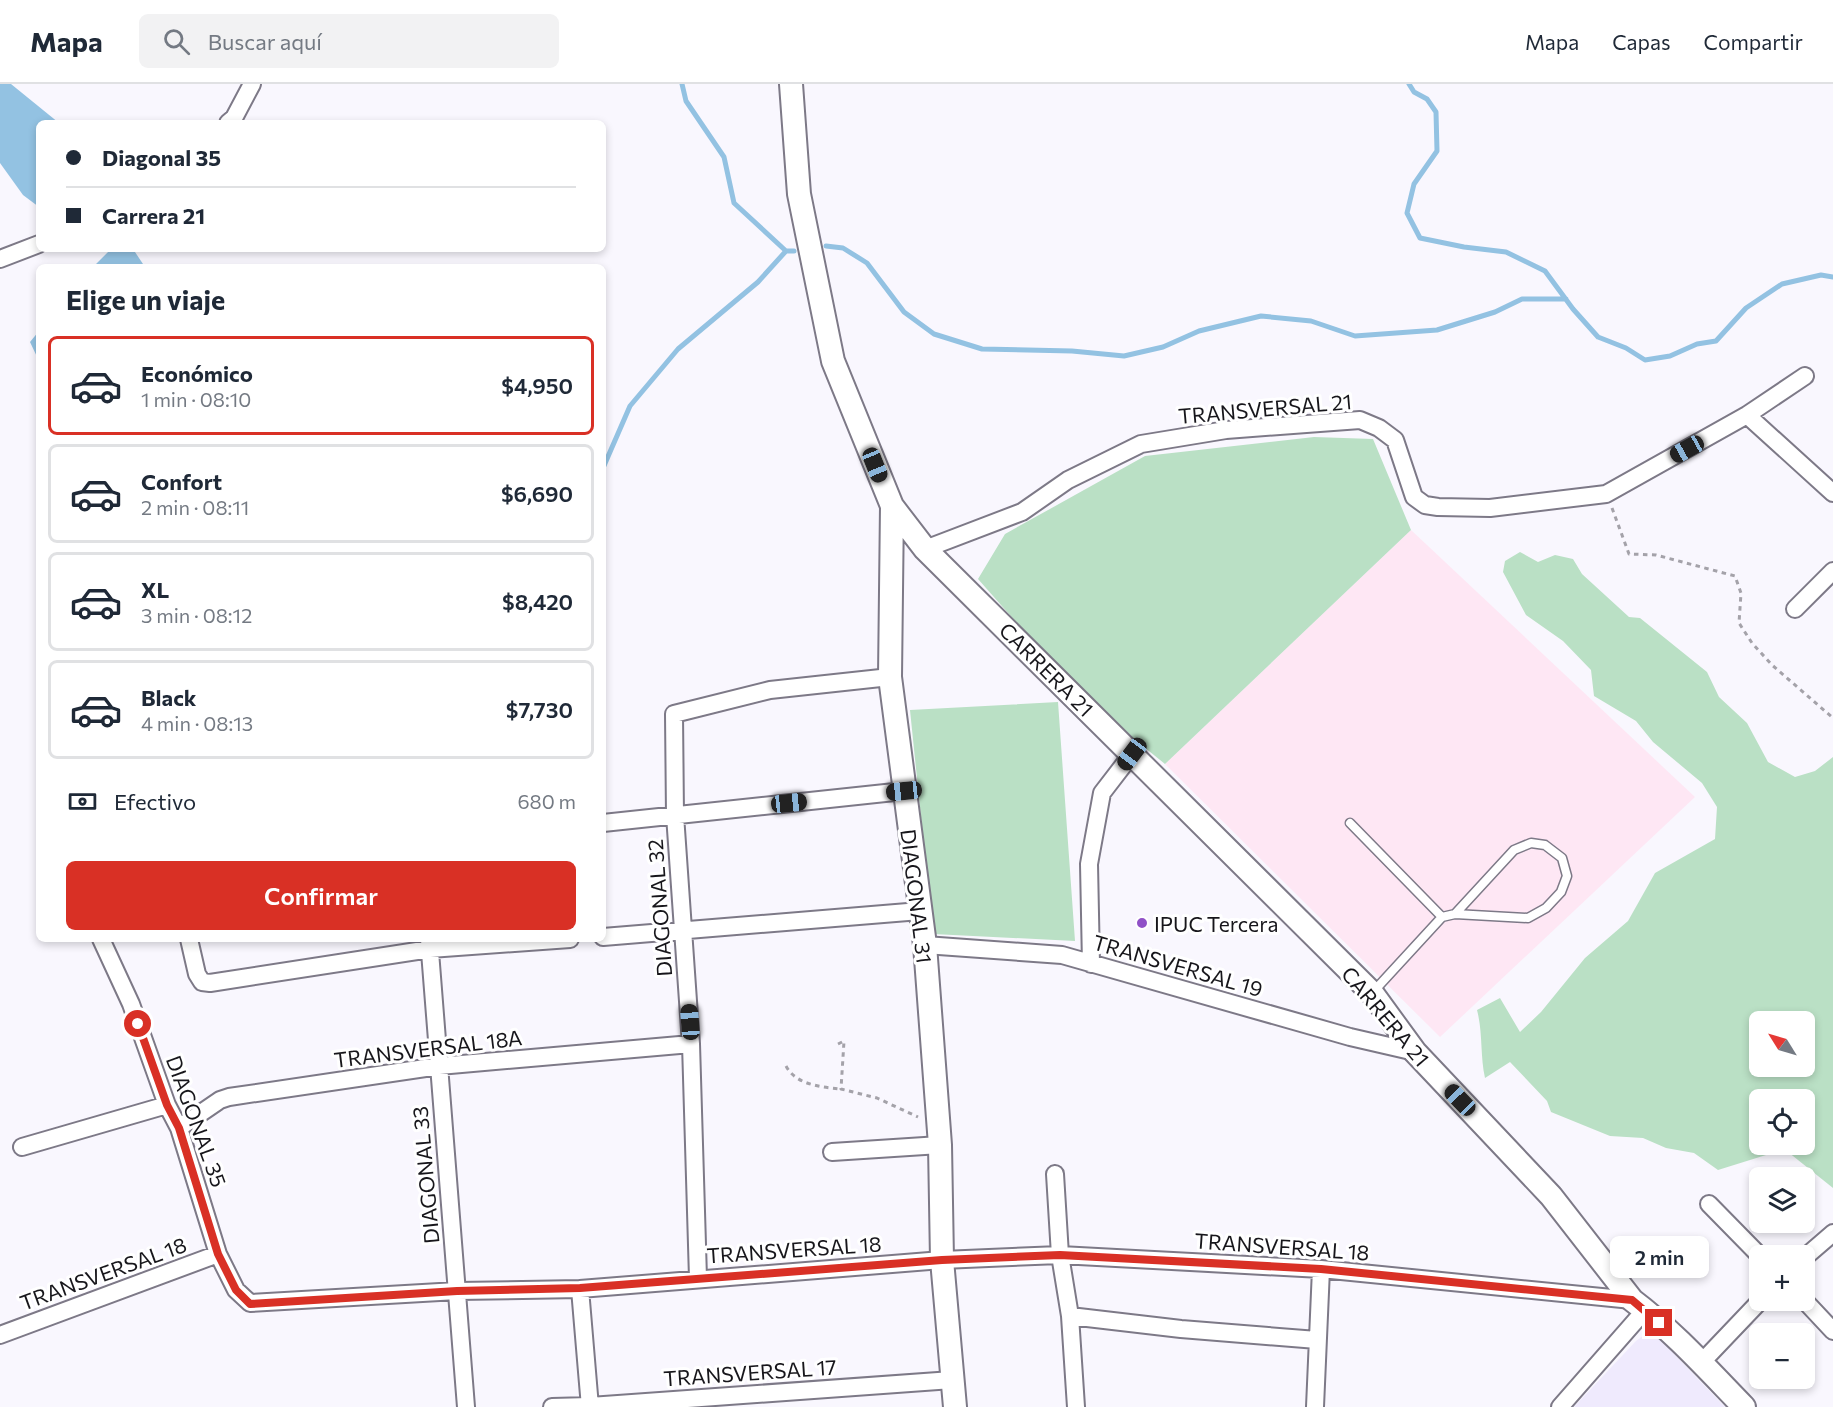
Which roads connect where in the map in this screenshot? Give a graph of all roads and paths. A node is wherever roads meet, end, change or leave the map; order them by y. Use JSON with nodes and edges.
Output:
{"nodes":[{"id":1,"x":252,"y":84,"type":"edge"},
{"id":2,"x":791,"y":84,"type":"edge"},
{"id":3,"x":232,"y":120,"type":"edge"},
{"id":4,"x":36,"y":245,"type":"edge"},
{"id":5,"x":0,"y":259,"type":"edge"},
{"id":6,"x":1805,"y":376,"type":"dead end"},
{"id":7,"x":1747,"y":415,"type":"junction"},
{"id":8,"x":1833,"y":493,"type":"edge"},
{"id":9,"x":1606,"y":494,"type":"junction"},
{"id":10,"x":892,"y":506,"type":"junction"},
{"id":11,"x":925,"y":549,"type":"junction"},
{"id":12,"x":1833,"y":571,"type":"edge"},
{"id":13,"x":1795,"y":609,"type":"dead end"},
{"id":14,"x":890,"y":677,"type":"junction"},
{"id":15,"x":1833,"y":718,"type":"edge"},
{"id":16,"x":1132,"y":754,"type":"junction"},
{"id":17,"x":904,"y":791,"type":"junction"},
{"id":18,"x":675,"y":815,"type":"junction"},
{"id":19,"x":606,"y":823,"type":"edge"},
{"id":20,"x":1350,"y":823,"type":"dead end"},
{"id":21,"x":920,"y":911,"type":"junction"},
{"id":22,"x":1455,"y":914,"type":"junction"},
{"id":23,"x":1442,"y":917,"type":"junction"},
{"id":24,"x":684,"y":931,"type":"junction"},
{"id":25,"x":606,"y":937,"type":"edge"},
{"id":26,"x":102,"y":942,"type":"edge"},
{"id":27,"x":190,"y":942,"type":"edge"},
{"id":28,"x":485,"y":942,"type":"edge"},
{"id":29,"x":429,"y":944,"type":"edge"},
{"id":30,"x":925,"y":945,"type":"junction"},
{"id":31,"x":1091,"y":964,"type":"junction"},
{"id":32,"x":1372,"y":993,"type":"junction"},
{"id":33,"x":691,"y":1044,"type":"junction"},
{"id":34,"x":838,"y":1044,"type":"dead end"},
{"id":35,"x":1415,"y":1052,"type":"junction"},
{"id":36,"x":439,"y":1066,"type":"junction"},
{"id":37,"x":786,"y":1066,"type":"dead end"},
{"id":38,"x":841,"y":1089,"type":"junction"},
{"id":39,"x":167,"y":1105,"type":"junction"},
{"id":40,"x":179,"y":1128,"type":"junction"},
{"id":41,"x":939,"y":1136,"type":"junction"},
{"id":42,"x":22,"y":1147,"type":"dead end"},
{"id":43,"x":832,"y":1152,"type":"dead end"},
{"id":44,"x":1055,"y":1174,"type":"dead end"},
{"id":45,"x":1709,"y":1204,"type":"dead end"},
{"id":46,"x":1833,"y":1233,"type":"edge"},
{"id":47,"x":1749,"y":1245,"type":"edge"},
{"id":48,"x":1815,"y":1249,"type":"edge"},
{"id":49,"x":218,"y":1254,"type":"junction"},
{"id":50,"x":1060,"y":1255,"type":"junction"},
{"id":51,"x":942,"y":1260,"type":"junction"},
{"id":52,"x":1321,"y":1269,"type":"junction"},
{"id":53,"x":698,"y":1278,"type":"junction"},
{"id":54,"x":580,"y":1288,"type":"junction"},
{"id":55,"x":457,"y":1291,"type":"junction"},
{"id":56,"x":1639,"y":1305,"type":"junction"},
{"id":57,"x":1751,"y":1311,"type":"edge"},
{"id":58,"x":1814,"y":1311,"type":"edge"},
{"id":59,"x":1070,"y":1316,"type":"junction"},
{"id":60,"x":1833,"y":1331,"type":"edge"},
{"id":61,"x":0,"y":1335,"type":"edge"},
{"id":62,"x":1317,"y":1340,"type":"junction"},
{"id":63,"x":1701,"y":1363,"type":"junction"},
{"id":64,"x":952,"y":1380,"type":"junction"},
{"id":65,"x":466,"y":1407,"type":"edge"},
{"id":66,"x":552,"y":1407,"type":"edge"},
{"id":67,"x":590,"y":1407,"type":"edge"},
{"id":68,"x":955,"y":1407,"type":"edge"},
{"id":69,"x":1076,"y":1407,"type":"edge"},
{"id":70,"x":1315,"y":1407,"type":"edge"},
{"id":71,"x":1560,"y":1407,"type":"edge"},
{"id":72,"x":1744,"y":1407,"type":"edge"}],
"edges":[{"from":1,"to":3,"type":"street"},
{"from":2,"to":10,"type":"street","name":"DIAGONAL 31"},
{"from":4,"to":5,"type":"street"},
{"from":6,"to":7,"type":"street","name":"TRANSVERSAL 21"},
{"from":7,"to":8,"type":"street"},
{"from":7,"to":9,"type":"street","name":"TRANSVERSAL 21"},
{"from":9,"to":11,"type":"street","name":"TRANSVERSAL 21"},
{"from":9,"to":15,"type":"path"},
{"from":10,"to":11,"type":"street","name":"CARRERA 21"},
{"from":10,"to":14,"type":"street","name":"DIAGONAL 31"},
{"from":11,"to":16,"type":"street","name":"CARRERA 21"},
{"from":12,"to":13,"type":"street"},
{"from":14,"to":17,"type":"street","name":"DIAGONAL 31"},
{"from":14,"to":18,"type":"street","name":"DIAGONAL 32"},
{"from":16,"to":31,"type":"street"},
{"from":16,"to":32,"type":"street","name":"CARRERA 21"},
{"from":17,"to":18,"type":"street"},
{"from":17,"to":21,"type":"street","name":"DIAGONAL 31"},
{"from":18,"to":19,"type":"street"},
{"from":18,"to":24,"type":"street","name":"DIAGONAL 32"},
{"from":20,"to":23,"type":"lane"},
{"from":21,"to":24,"type":"street"},
{"from":21,"to":30,"type":"street","name":"DIAGONAL 31"},
{"from":22,"to":22,"type":"lane"},
{"from":22,"to":23,"type":"lane"},
{"from":23,"to":32,"type":"lane"},
{"from":24,"to":25,"type":"street"},
{"from":24,"to":33,"type":"street","name":"DIAGONAL 32"},
{"from":26,"to":39,"type":"street","name":"DIAGONAL 35"},
{"from":27,"to":29,"type":"street"},
{"from":28,"to":29,"type":"street"},
{"from":29,"to":36,"type":"street","name":"DIAGONAL 33"},
{"from":30,"to":31,"type":"street","name":"TRANSVERSAL 19"},
{"from":30,"to":41,"type":"street","name":"DIAGONAL 31"},
{"from":31,"to":35,"type":"street","name":"TRANSVERSAL 19"},
{"from":32,"to":35,"type":"street","name":"CARRERA 21"},
{"from":33,"to":36,"type":"street","name":"TRANSVERSAL 18A"},
{"from":33,"to":53,"type":"street","name":"DIAGONAL 32"},
{"from":34,"to":38,"type":"path"},
{"from":35,"to":56,"type":"street","name":"CARRERA 21"},
{"from":36,"to":40,"type":"street","name":"TRANSVERSAL 18A"},
{"from":36,"to":55,"type":"street","name":"DIAGONAL 33"},
{"from":37,"to":38,"type":"path"},
{"from":38,"to":41,"type":"path"},
{"from":39,"to":40,"type":"street","name":"DIAGONAL 35"},
{"from":39,"to":42,"type":"street"},
{"from":40,"to":49,"type":"street","name":"DIAGONAL 35"},
{"from":41,"to":43,"type":"street"},
{"from":41,"to":51,"type":"street","name":"DIAGONAL 31"},
{"from":44,"to":50,"type":"street"},
{"from":45,"to":47,"type":"street"},
{"from":46,"to":48,"type":"street"},
{"from":49,"to":55,"type":"street","name":"TRANSVERSAL 18"},
{"from":49,"to":61,"type":"street","name":"TRANSVERSAL 18"},
{"from":50,"to":51,"type":"street","name":"TRANSVERSAL 18"},
{"from":50,"to":52,"type":"street","name":"TRANSVERSAL 18"},
{"from":50,"to":59,"type":"street"},
{"from":51,"to":53,"type":"street","name":"TRANSVERSAL 18"},
{"from":51,"to":64,"type":"street","name":"DIAGONAL 31"},
{"from":52,"to":56,"type":"street","name":"TRANSVERSAL 18"},
{"from":52,"to":62,"type":"street"},
{"from":53,"to":54,"type":"street","name":"TRANSVERSAL 18"},
{"from":54,"to":55,"type":"street","name":"TRANSVERSAL 18"},
{"from":54,"to":67,"type":"street"},
{"from":55,"to":65,"type":"street","name":"DIAGONAL 33"},
{"from":56,"to":63,"type":"street","name":"CARRERA 21"},
{"from":56,"to":71,"type":"street"},
{"from":57,"to":63,"type":"street"},
{"from":58,"to":60,"type":"street"},
{"from":59,"to":62,"type":"street"},
{"from":59,"to":69,"type":"street"},
{"from":62,"to":70,"type":"street"},
{"from":63,"to":72,"type":"street","name":"CARRERA 21"},
{"from":64,"to":67,"type":"street","name":"TRANSVERSAL 17"},
{"from":64,"to":68,"type":"street","name":"DIAGONAL 31"},
{"from":66,"to":67,"type":"street","name":"TRANSVERSAL 17"}]}
